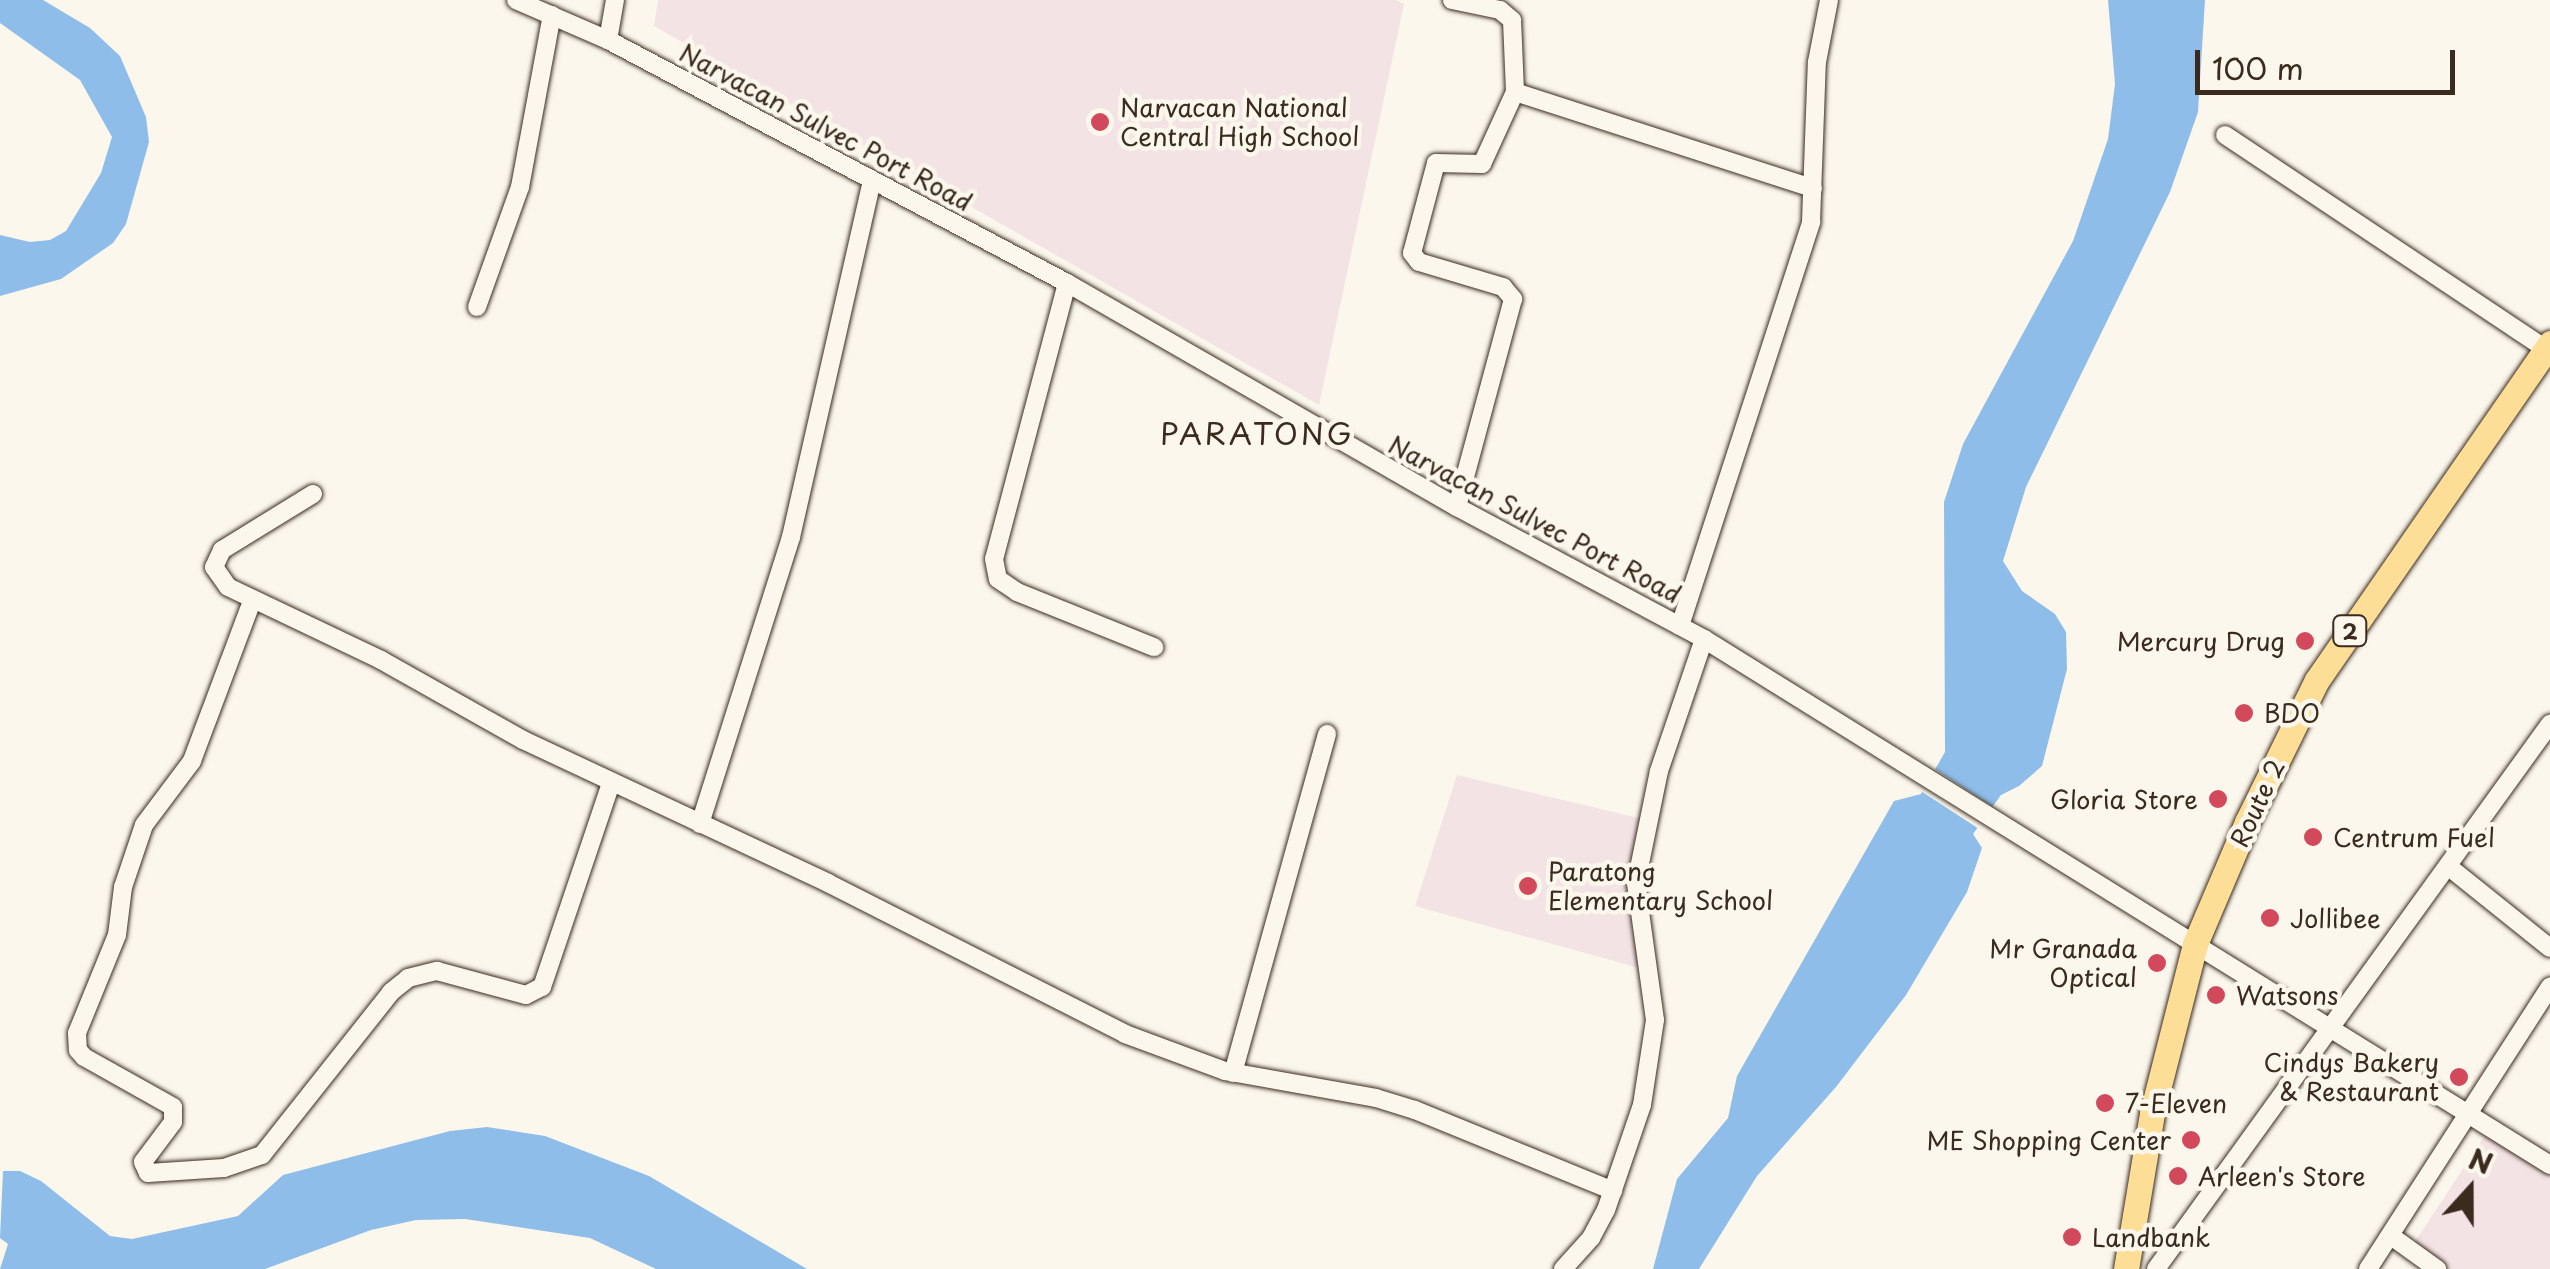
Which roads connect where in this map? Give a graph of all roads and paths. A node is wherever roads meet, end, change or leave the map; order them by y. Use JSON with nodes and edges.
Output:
{"nodes":[{"id":1,"x":516,"y":0,"type":"edge"},
{"id":2,"x":615,"y":0,"type":"edge"},
{"id":3,"x":1452,"y":0,"type":"edge"},
{"id":4,"x":1829,"y":0,"type":"edge"},
{"id":5,"x":552,"y":15,"type":"junction"},
{"id":6,"x":608,"y":40,"type":"junction"},
{"id":7,"x":1515,"y":92,"type":"junction"},
{"id":8,"x":2225,"y":135,"type":"dead end"},
{"id":9,"x":872,"y":180,"type":"junction"},
{"id":10,"x":1813,"y":188,"type":"junction"},
{"id":11,"x":1067,"y":283,"type":"junction"},
{"id":12,"x":478,"y":307,"type":"dead end"},
{"id":13,"x":2548,"y":346,"type":"edge"},
{"id":14,"x":313,"y":494,"type":"dead end"},
{"id":15,"x":1457,"y":507,"type":"junction"},
{"id":16,"x":252,"y":600,"type":"junction"},
{"id":17,"x":1680,"y":626,"type":"junction"},
{"id":18,"x":1704,"y":639,"type":"junction"},
{"id":19,"x":1154,"y":647,"type":"dead end"},
{"id":20,"x":2550,"y":725,"type":"edge"},
{"id":21,"x":1327,"y":734,"type":"dead end"},
{"id":22,"x":611,"y":783,"type":"junction"},
{"id":23,"x":700,"y":824,"type":"junction"},
{"id":24,"x":2450,"y":868,"type":"junction"},
{"id":25,"x":2195,"y":944,"type":"junction"},
{"id":26,"x":2550,"y":948,"type":"edge"},
{"id":27,"x":2550,"y":987,"type":"edge"},
{"id":28,"x":2331,"y":1032,"type":"junction"},
{"id":29,"x":1234,"y":1073,"type":"junction"},
{"id":30,"x":2468,"y":1116,"type":"junction"},
{"id":31,"x":2550,"y":1166,"type":"edge"},
{"id":32,"x":1613,"y":1192,"type":"junction"},
{"id":33,"x":2390,"y":1236,"type":"junction"},
{"id":34,"x":1563,"y":1269,"type":"edge"},
{"id":35,"x":2126,"y":1269,"type":"edge"},
{"id":36,"x":2156,"y":1269,"type":"edge"},
{"id":37,"x":2368,"y":1269,"type":"edge"},
{"id":38,"x":2437,"y":1269,"type":"edge"}],
"edges":[{"from":1,"to":5,"type":"street","name":"Narvacan Sulvec Port Road"},
{"from":2,"to":6,"type":"street"},
{"from":3,"to":7,"type":"street"},
{"from":4,"to":10,"type":"street"},
{"from":5,"to":6,"type":"street","name":"Narvacan Sulvec Port Road"},
{"from":5,"to":12,"type":"street"},
{"from":6,"to":9,"type":"street","name":"Narvacan Sulvec Port Road"},
{"from":7,"to":10,"type":"street"},
{"from":7,"to":15,"type":"street"},
{"from":8,"to":13,"type":"street"},
{"from":9,"to":11,"type":"street","name":"Narvacan Sulvec Port Road"},
{"from":9,"to":23,"type":"street"},
{"from":10,"to":17,"type":"street"},
{"from":11,"to":15,"type":"street","name":"Narvacan Sulvec Port Road"},
{"from":11,"to":19,"type":"street"},
{"from":13,"to":25,"type":"highway","name":"Route 2","number":"2"},
{"from":14,"to":16,"type":"street"},
{"from":15,"to":17,"type":"street","name":"Narvacan Sulvec Port Road"},
{"from":16,"to":22,"type":"street"},
{"from":16,"to":22,"type":"street"},
{"from":17,"to":18,"type":"street","name":"Narvacan Sulvec Port Road"},
{"from":18,"to":25,"type":"street","name":"Narvacan Sulvec Port Road"},
{"from":18,"to":32,"type":"street"},
{"from":20,"to":24,"type":"street"},
{"from":21,"to":29,"type":"street"},
{"from":22,"to":23,"type":"street"},
{"from":23,"to":29,"type":"street"},
{"from":24,"to":26,"type":"street"},
{"from":24,"to":28,"type":"street"},
{"from":25,"to":28,"type":"street","name":"Narvacan Sulvec Port Road"},
{"from":25,"to":35,"type":"highway","name":"Route 2","number":"2"},
{"from":27,"to":30,"type":"street"},
{"from":28,"to":30,"type":"street","name":"Narvacan Sulvec Port Road"},
{"from":28,"to":36,"type":"street"},
{"from":29,"to":32,"type":"street"},
{"from":30,"to":31,"type":"street","name":"Narvacan Sulvec Port Road"},
{"from":30,"to":33,"type":"street"},
{"from":32,"to":34,"type":"street"},
{"from":33,"to":37,"type":"street"},
{"from":33,"to":38,"type":"street"}]}
